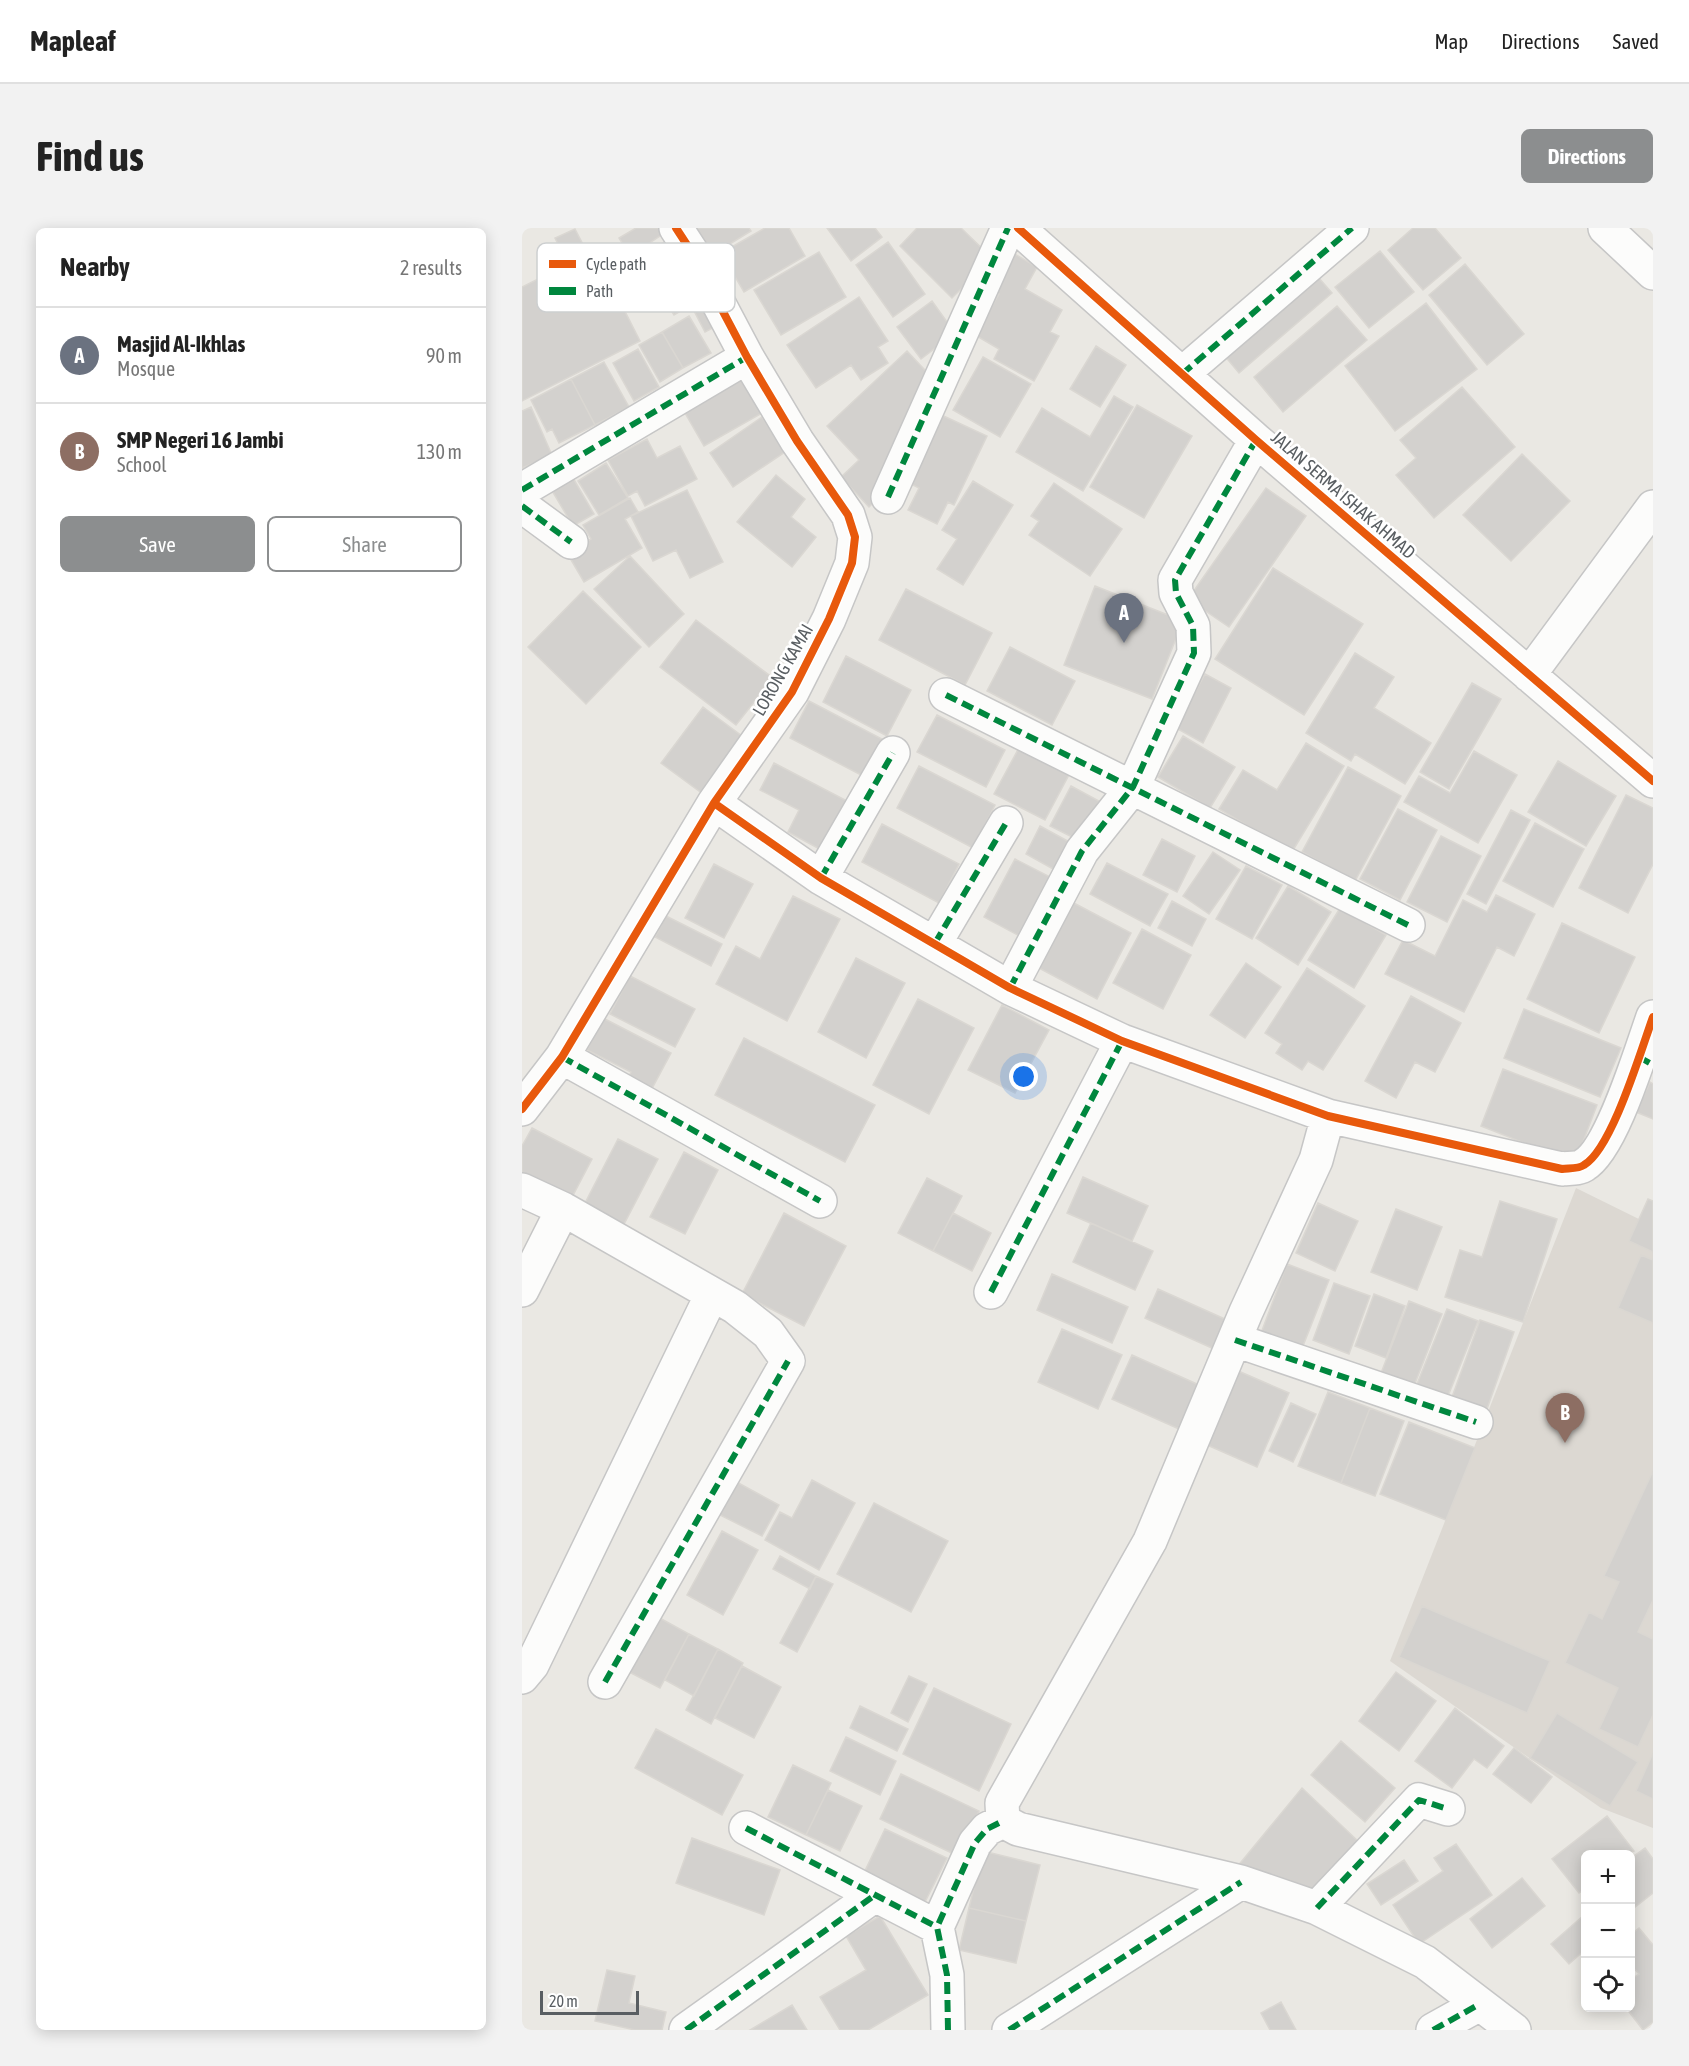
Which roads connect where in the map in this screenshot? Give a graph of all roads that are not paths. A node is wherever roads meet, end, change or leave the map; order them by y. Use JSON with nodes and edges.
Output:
{"nodes":[{"id":1,"x":676,"y":228,"type":"edge"},
{"id":2,"x":1008,"y":228,"type":"edge"},
{"id":3,"x":1018,"y":228,"type":"edge"},
{"id":4,"x":1352,"y":228,"type":"edge"},
{"id":5,"x":1605,"y":228,"type":"edge"},
{"id":6,"x":686,"y":243,"type":"edge"},
{"id":7,"x":1653,"y":273,"type":"edge"},
{"id":8,"x":723,"y":312,"type":"edge"},
{"id":9,"x":747,"y":357,"type":"junction"},
{"id":10,"x":1182,"y":374,"type":"junction"},
{"id":11,"x":1256,"y":440,"type":"junction"},
{"id":12,"x":522,"y":490,"type":"edge"},
{"id":13,"x":888,"y":497,"type":"dead end"},
{"id":14,"x":522,"y":506,"type":"edge"},
{"id":15,"x":1653,"y":507,"type":"edge"},
{"id":16,"x":571,"y":542,"type":"dead end"},
{"id":17,"x":1529,"y":675,"type":"junction"},
{"id":18,"x":945,"y":695,"type":"dead end"},
{"id":19,"x":893,"y":753,"type":"dead end"},
{"id":20,"x":1653,"y":781,"type":"edge"},
{"id":21,"x":1133,"y":787,"type":"junction"},
{"id":22,"x":714,"y":803,"type":"junction"},
{"id":23,"x":1006,"y":823,"type":"dead end"},
{"id":24,"x":821,"y":878,"type":"junction"},
{"id":25,"x":1408,"y":925,"type":"dead end"},
{"id":26,"x":935,"y":943,"type":"junction"},
{"id":27,"x":1010,"y":988,"type":"junction"},
{"id":28,"x":1653,"y":1017,"type":"edge"},
{"id":29,"x":1122,"y":1041,"type":"junction"},
{"id":30,"x":562,"y":1057,"type":"junction"},
{"id":31,"x":1646,"y":1061,"type":"edge"},
{"id":32,"x":522,"y":1109,"type":"edge"},
{"id":33,"x":1328,"y":1116,"type":"junction"},
{"id":34,"x":522,"y":1190,"type":"edge"},
{"id":35,"x":820,"y":1201,"type":"dead end"},
{"id":36,"x":563,"y":1209,"type":"junction"},
{"id":37,"x":522,"y":1290,"type":"edge"},
{"id":38,"x":991,"y":1292,"type":"dead end"},
{"id":39,"x":712,"y":1294,"type":"junction"},
{"id":40,"x":1235,"y":1340,"type":"junction"},
{"id":41,"x":1476,"y":1422,"type":"dead end"},
{"id":42,"x":522,"y":1677,"type":"edge"},
{"id":43,"x":605,"y":1682,"type":"dead end"},
{"id":44,"x":1448,"y":1809,"type":"dead end"},
{"id":45,"x":1003,"y":1821,"type":"junction"},
{"id":46,"x":746,"y":1828,"type":"dead end"},
{"id":47,"x":1241,"y":1882,"type":"junction"},
{"id":48,"x":875,"y":1895,"type":"junction"},
{"id":49,"x":1317,"y":1908,"type":"junction"},
{"id":50,"x":937,"y":1927,"type":"junction"},
{"id":51,"x":1478,"y":2005,"type":"junction"},
{"id":52,"x":686,"y":2030,"type":"edge"},
{"id":53,"x":948,"y":2030,"type":"edge"},
{"id":54,"x":1009,"y":2030,"type":"edge"},
{"id":55,"x":1433,"y":2030,"type":"edge"},
{"id":56,"x":1514,"y":2030,"type":"edge"}],
"edges":[{"from":1,"to":6,"type":"street","name":"LORONG KAMAI"},
{"from":2,"to":13,"type":"street"},
{"from":3,"to":10,"type":"street","name":"JALAN SERMA ISHAK AHMAD"},
{"from":4,"to":10,"type":"street"},
{"from":5,"to":7,"type":"street"},
{"from":8,"to":9,"type":"street","name":"LORONG KAMAI"},
{"from":9,"to":12,"type":"street"},
{"from":9,"to":22,"type":"street","name":"LORONG KAMAI"},
{"from":10,"to":11,"type":"street","name":"JALAN SERMA ISHAK AHMAD"},
{"from":11,"to":17,"type":"street","name":"JALAN SERMA ISHAK AHMAD"},
{"from":11,"to":21,"type":"street"},
{"from":14,"to":16,"type":"street"},
{"from":15,"to":17,"type":"street"},
{"from":17,"to":20,"type":"street","name":"JALAN SERMA ISHAK AHMAD"},
{"from":18,"to":21,"type":"street"},
{"from":19,"to":24,"type":"street"},
{"from":21,"to":25,"type":"street"},
{"from":21,"to":27,"type":"street"},
{"from":22,"to":24,"type":"street"},
{"from":22,"to":30,"type":"street","name":"LORONG KAMAI"},
{"from":23,"to":26,"type":"street"},
{"from":24,"to":26,"type":"street"},
{"from":26,"to":27,"type":"street"},
{"from":27,"to":29,"type":"street"},
{"from":28,"to":31,"type":"street"},
{"from":29,"to":33,"type":"street"},
{"from":29,"to":38,"type":"street"},
{"from":30,"to":32,"type":"street","name":"LORONG KAMAI"},
{"from":30,"to":35,"type":"street"},
{"from":31,"to":33,"type":"street"},
{"from":33,"to":40,"type":"street"},
{"from":34,"to":36,"type":"street"},
{"from":36,"to":37,"type":"street"},
{"from":36,"to":39,"type":"street"},
{"from":39,"to":42,"type":"street"},
{"from":39,"to":43,"type":"street"},
{"from":40,"to":41,"type":"street"},
{"from":40,"to":45,"type":"street"},
{"from":44,"to":49,"type":"street"},
{"from":45,"to":47,"type":"street"},
{"from":45,"to":50,"type":"street"},
{"from":46,"to":48,"type":"street"},
{"from":47,"to":49,"type":"street"},
{"from":47,"to":54,"type":"street"},
{"from":48,"to":50,"type":"street"},
{"from":48,"to":52,"type":"street"},
{"from":49,"to":51,"type":"street"},
{"from":50,"to":53,"type":"street"},
{"from":51,"to":55,"type":"street"},
{"from":51,"to":56,"type":"street"}]}
